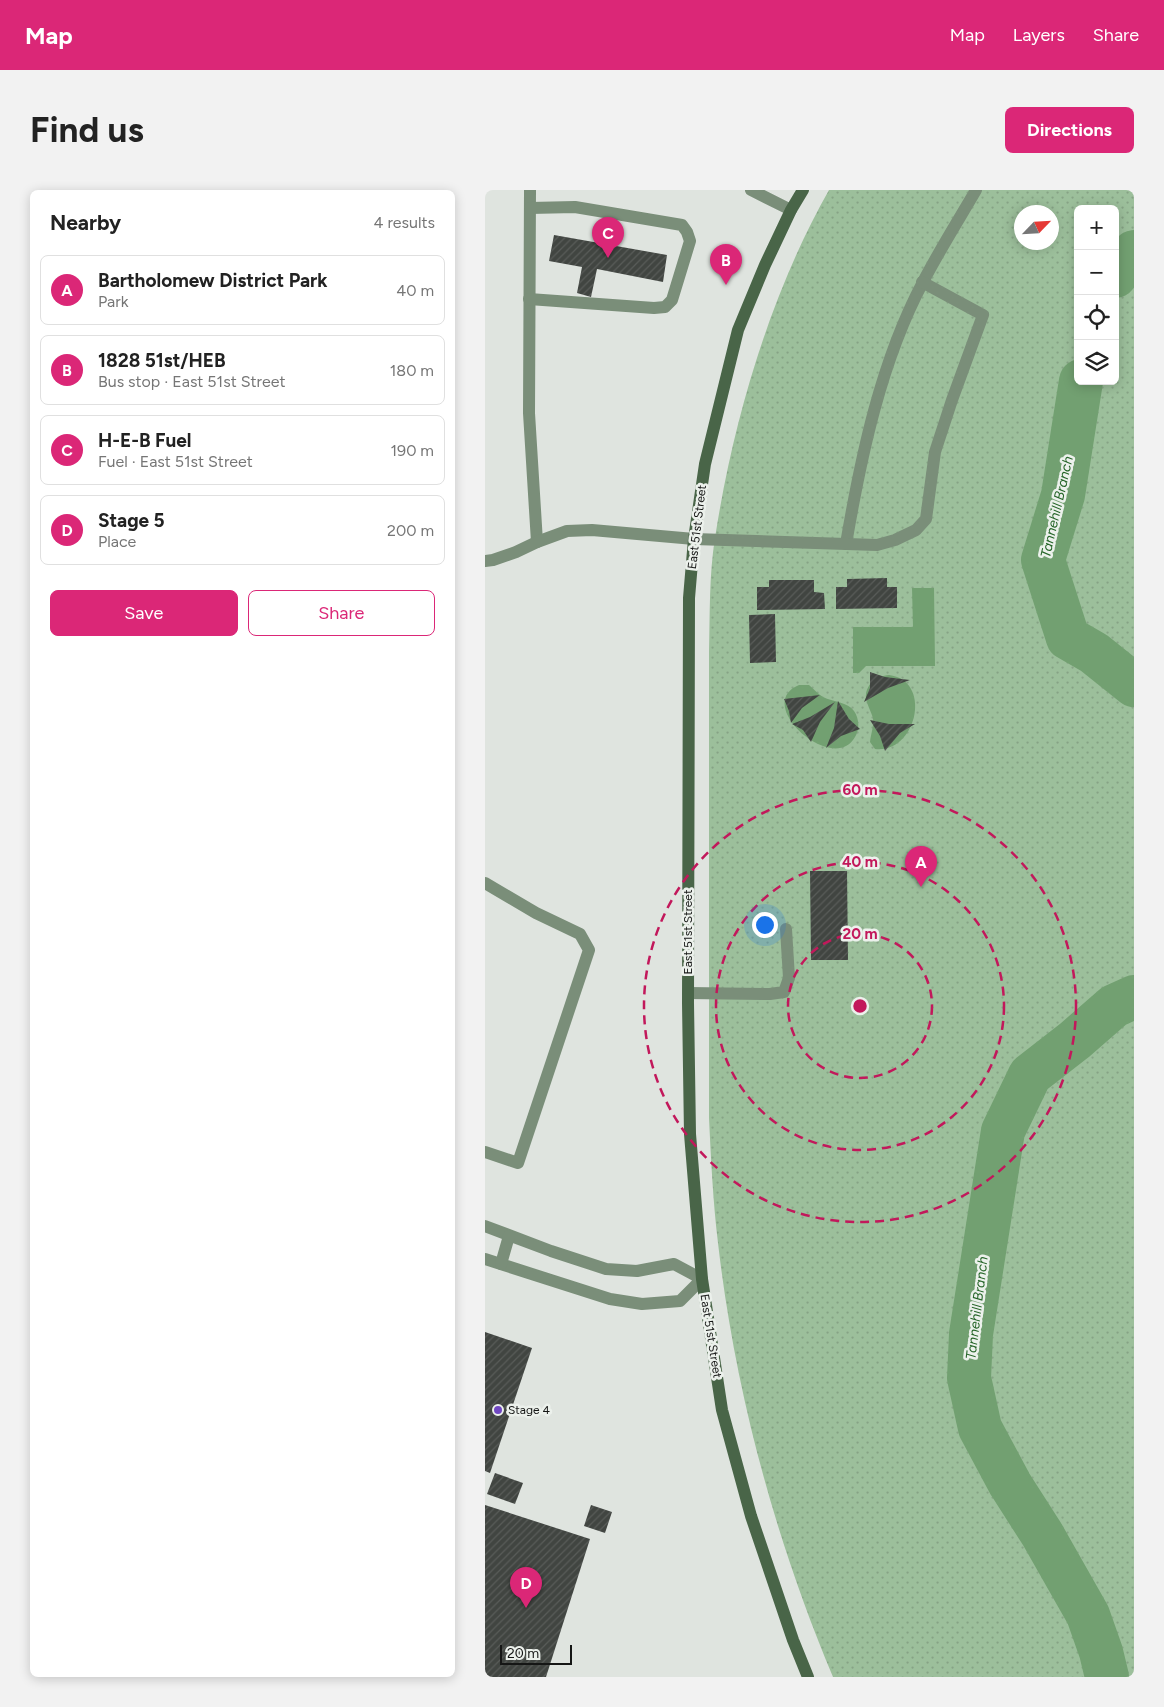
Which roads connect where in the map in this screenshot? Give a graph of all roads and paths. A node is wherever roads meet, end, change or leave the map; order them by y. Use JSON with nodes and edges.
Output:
{"nodes":[{"id":1,"x":530,"y":190,"type":"edge"},
{"id":2,"x":751,"y":190,"type":"edge"},
{"id":3,"x":803,"y":190,"type":"edge"},
{"id":4,"x":976,"y":190,"type":"edge"},
{"id":5,"x":530,"y":208,"type":"junction"},
{"id":6,"x":791,"y":210,"type":"junction"},
{"id":7,"x":922,"y":282,"type":"junction"},
{"id":8,"x":529,"y":299,"type":"junction"},
{"id":9,"x":694,"y":539,"type":"junction"},
{"id":10,"x":537,"y":542,"type":"junction"},
{"id":11,"x":846,"y":544,"type":"junction"},
{"id":12,"x":485,"y":561,"type":"edge"},
{"id":13,"x":485,"y":883,"type":"edge"},
{"id":14,"x":786,"y":929,"type":"dead end"},
{"id":15,"x":688,"y":993,"type":"junction"},
{"id":16,"x":485,"y":1152,"type":"edge"},
{"id":17,"x":485,"y":1226,"type":"edge"},
{"id":18,"x":509,"y":1236,"type":"junction"},
{"id":19,"x":485,"y":1259,"type":"edge"},
{"id":20,"x":501,"y":1264,"type":"junction"},
{"id":21,"x":702,"y":1279,"type":"junction"},
{"id":22,"x":808,"y":1677,"type":"edge"}],
"edges":[{"from":1,"to":5,"type":"lane"},
{"from":2,"to":6,"type":"lane"},
{"from":3,"to":6,"type":"main road","name":"East 51st Street"},
{"from":4,"to":7,"type":"lane"},
{"from":5,"to":8,"type":"lane"},
{"from":5,"to":8,"type":"lane"},
{"from":6,"to":9,"type":"main road","name":"East 51st Street"},
{"from":7,"to":11,"type":"lane"},
{"from":7,"to":11,"type":"lane"},
{"from":8,"to":10,"type":"lane"},
{"from":9,"to":10,"type":"lane"},
{"from":9,"to":11,"type":"lane"},
{"from":9,"to":15,"type":"main road","name":"East 51st Street"},
{"from":10,"to":12,"type":"lane"},
{"from":13,"to":16,"type":"lane"},
{"from":14,"to":15,"type":"lane"},
{"from":15,"to":21,"type":"main road","name":"East 51st Street"},
{"from":17,"to":18,"type":"lane"},
{"from":18,"to":20,"type":"lane"},
{"from":18,"to":21,"type":"lane"},
{"from":19,"to":20,"type":"lane"},
{"from":20,"to":21,"type":"lane"},
{"from":21,"to":22,"type":"main road","name":"East 51st Street"}]}
